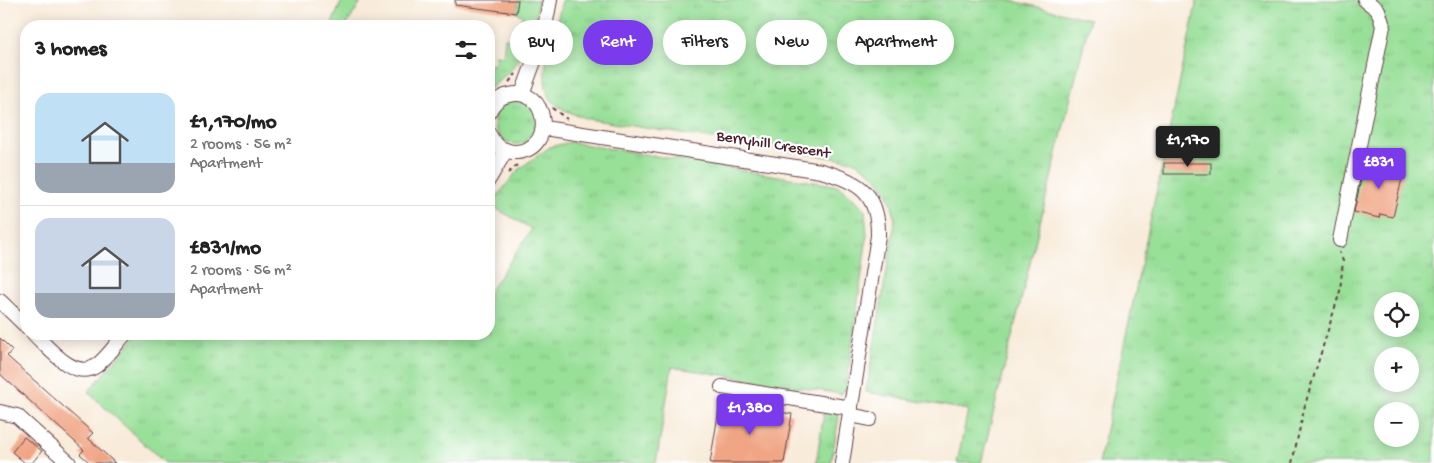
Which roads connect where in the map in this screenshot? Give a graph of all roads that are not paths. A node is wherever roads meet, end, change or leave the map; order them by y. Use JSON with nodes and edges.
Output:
{"nodes":[{"id":1,"x":550,"y":0,"type":"edge"},
{"id":2,"x":1365,"y":0,"type":"edge"},
{"id":3,"x":522,"y":94,"type":"junction"},
{"id":4,"x":495,"y":104,"type":"edge"},
{"id":5,"x":544,"y":128,"type":"junction"},
{"id":6,"x":495,"y":142,"type":"edge"},
{"id":7,"x":506,"y":150,"type":"junction"},
{"id":8,"x":495,"y":169,"type":"edge"},
{"id":9,"x":1340,"y":240,"type":"road end"},
{"id":10,"x":0,"y":301,"type":"edge"},
{"id":11,"x":20,"y":320,"type":"edge"},
{"id":12,"x":41,"y":340,"type":"edge"},
{"id":13,"x":120,"y":340,"type":"edge"},
{"id":14,"x":722,"y":387,"type":"dead end"},
{"id":15,"x":851,"y":411,"type":"junction"},
{"id":16,"x":0,"y":412,"type":"edge"},
{"id":17,"x":870,"y":419,"type":"dead end"},
{"id":18,"x":69,"y":463,"type":"edge"},
{"id":19,"x":842,"y":463,"type":"edge"}],
"edges":[{"from":1,"to":3,"type":"street"},
{"from":2,"to":9,"type":"street"},
{"from":3,"to":4,"type":"street"},
{"from":3,"to":5,"type":"street"},
{"from":5,"to":7,"type":"street"},
{"from":5,"to":15,"type":"street","name":"Berryhill Crescent"},
{"from":6,"to":7,"type":"street"},
{"from":7,"to":8,"type":"street"},
{"from":10,"to":11,"type":"street"},
{"from":12,"to":13,"type":"street"},
{"from":14,"to":15,"type":"street"},
{"from":15,"to":17,"type":"street"},
{"from":15,"to":19,"type":"street","name":"Berryhill Crescent"},
{"from":16,"to":18,"type":"street"}]}
